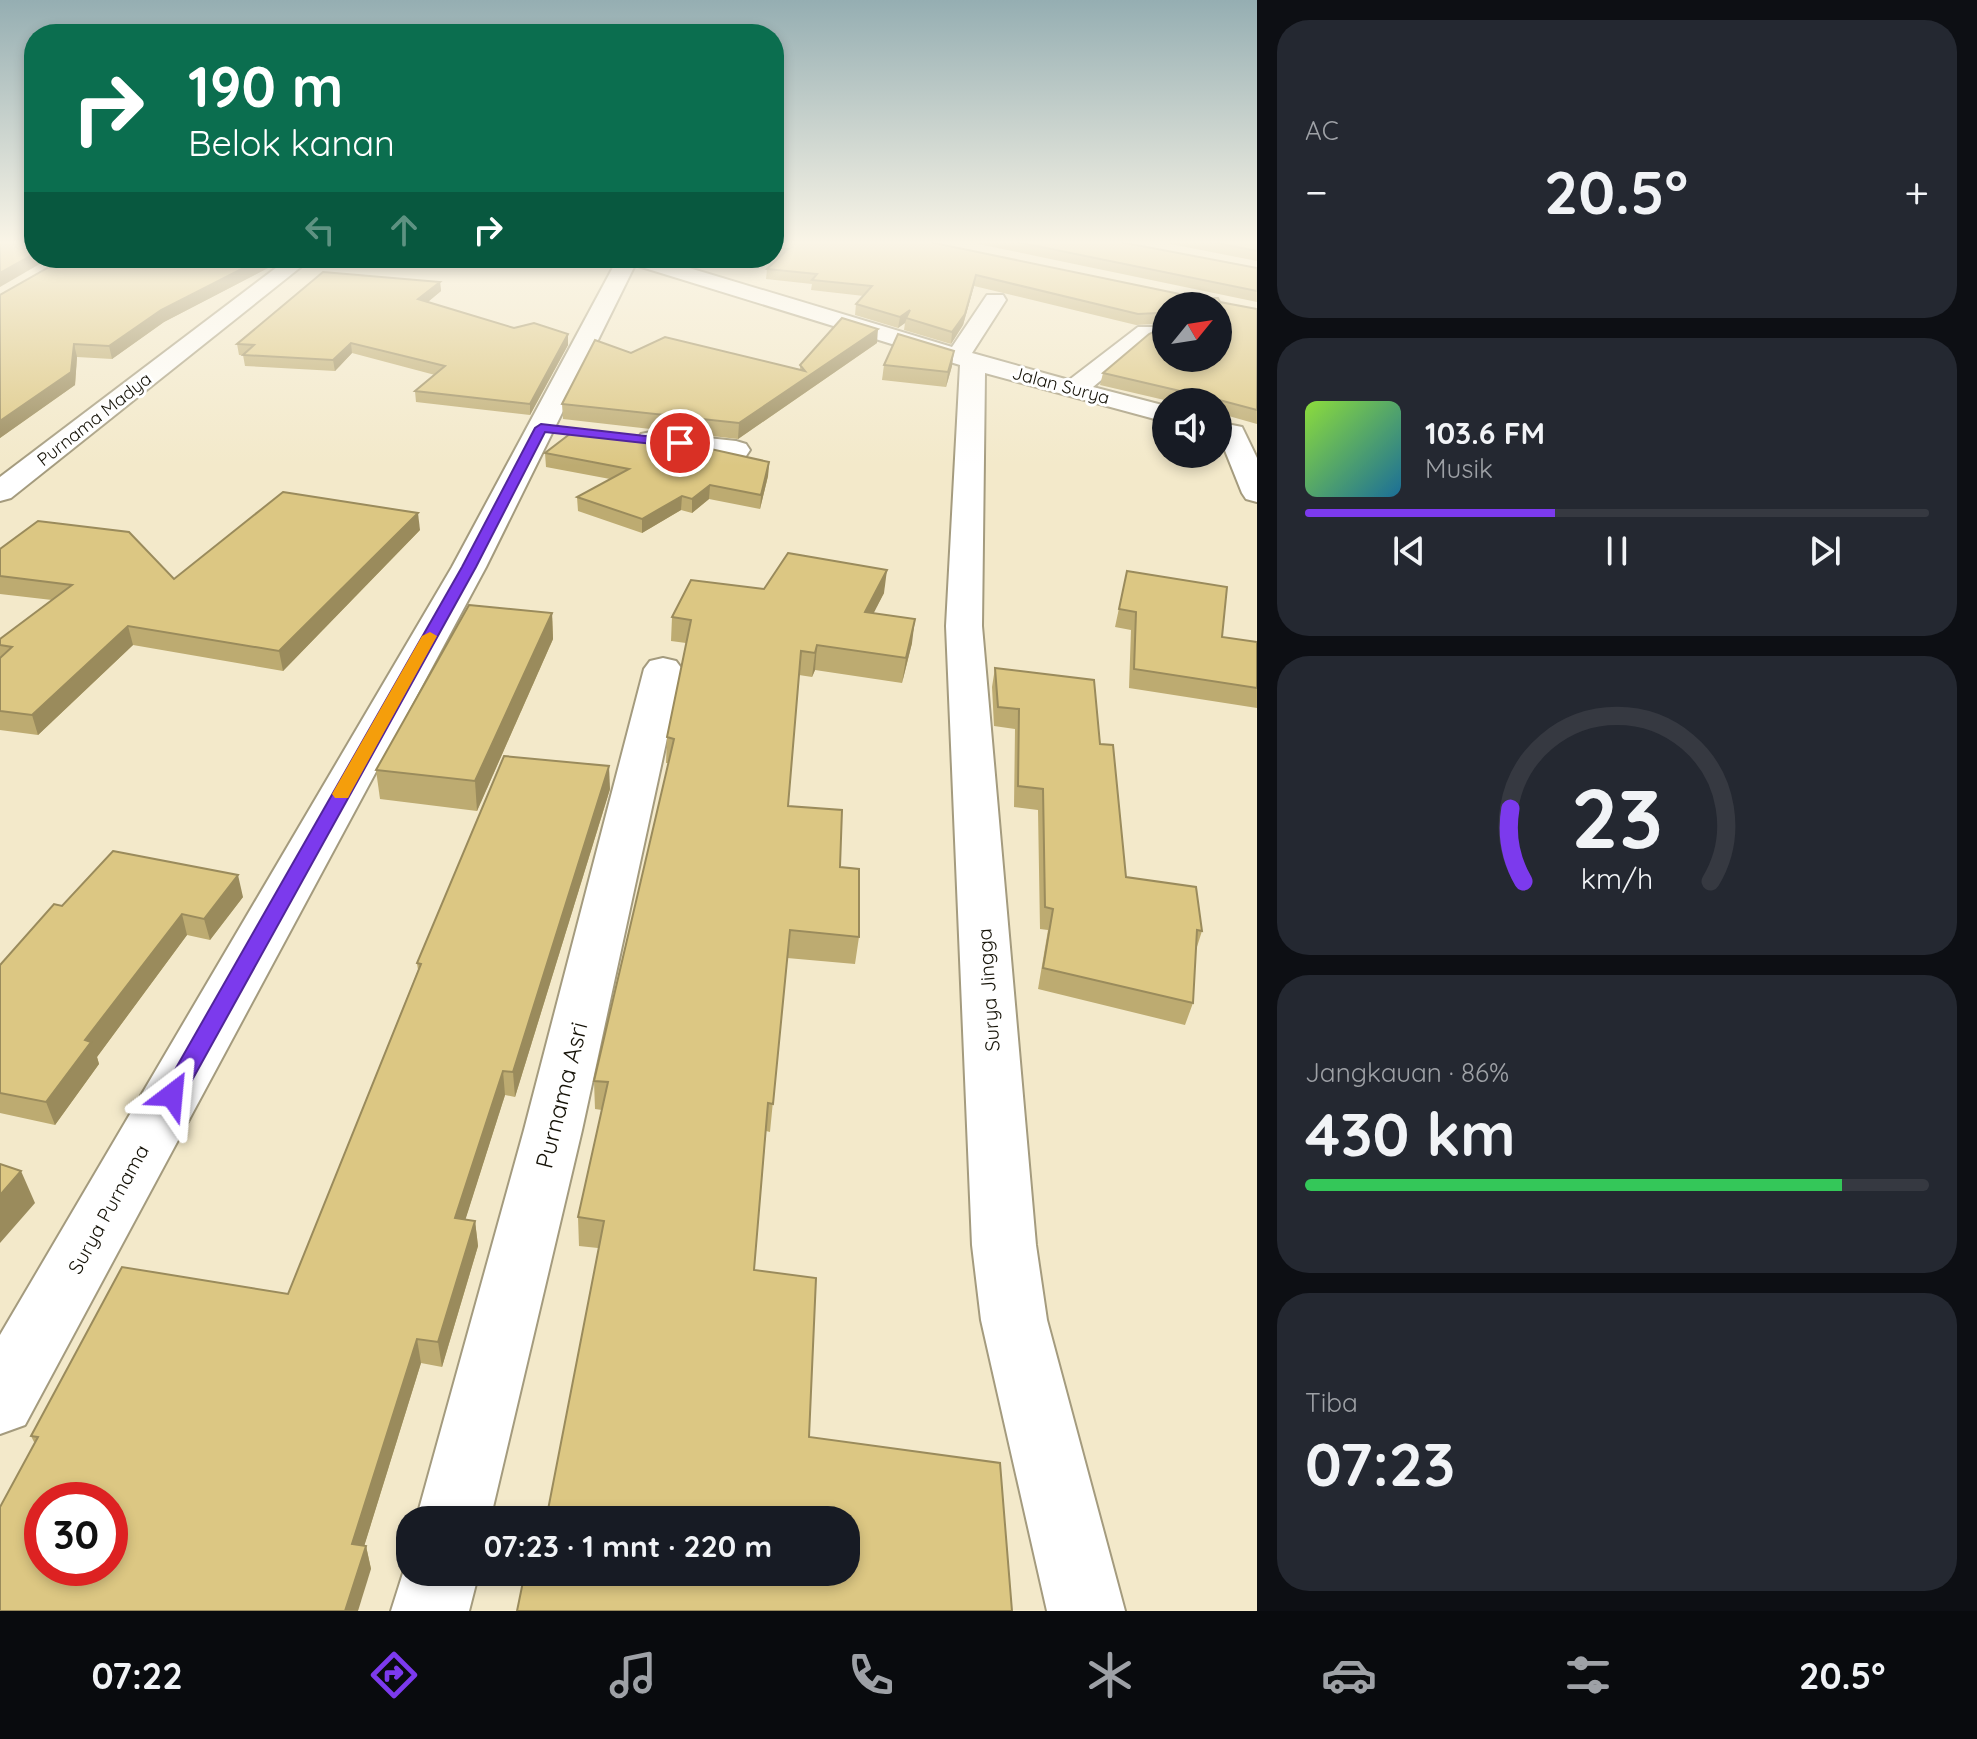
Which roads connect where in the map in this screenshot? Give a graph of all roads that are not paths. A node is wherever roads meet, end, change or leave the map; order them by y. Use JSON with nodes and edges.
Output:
{"nodes":[{"id":1,"x":228,"y":315,"type":"edge"},
{"id":2,"x":606,"y":315,"type":"edge"},
{"id":3,"x":822,"y":315,"type":"edge"},
{"id":4,"x":987,"y":315,"type":"edge"},
{"id":5,"x":1146,"y":332,"type":"edge"},
{"id":6,"x":965,"y":358,"type":"junction"},
{"id":7,"x":1075,"y":388,"type":"junction"},
{"id":8,"x":1152,"y":410,"type":"edge"},
{"id":9,"x":1236,"y":434,"type":"edge"},
{"id":10,"x":631,"y":438,"type":"edge"},
{"id":11,"x":736,"y":450,"type":"dead end"},
{"id":12,"x":0,"y":492,"type":"edge"},
{"id":13,"x":1257,"y":493,"type":"edge"},
{"id":14,"x":663,"y":669,"type":"dead end"},
{"id":15,"x":0,"y":1401,"type":"edge"},
{"id":16,"x":457,"y":1506,"type":"edge"},
{"id":17,"x":436,"y":1586,"type":"edge"},
{"id":18,"x":430,"y":1611,"type":"edge"},
{"id":19,"x":1086,"y":1611,"type":"edge"}],
"edges":[{"from":1,"to":12,"type":"street","name":"Purnama Madya"},
{"from":2,"to":15,"type":"street","name":"Surya Purnama"},
{"from":3,"to":6,"type":"street","name":"Jalan Surya"},
{"from":4,"to":6,"type":"street"},
{"from":5,"to":7,"type":"street"},
{"from":6,"to":7,"type":"street","name":"Jalan Surya"},
{"from":6,"to":19,"type":"street","name":"Surya Jingga"},
{"from":7,"to":8,"type":"street","name":"Jalan Surya"},
{"from":9,"to":13,"type":"street"},
{"from":10,"to":11,"type":"street"},
{"from":14,"to":16,"type":"street","name":"Purnama Asri"},
{"from":17,"to":18,"type":"street"}]}
